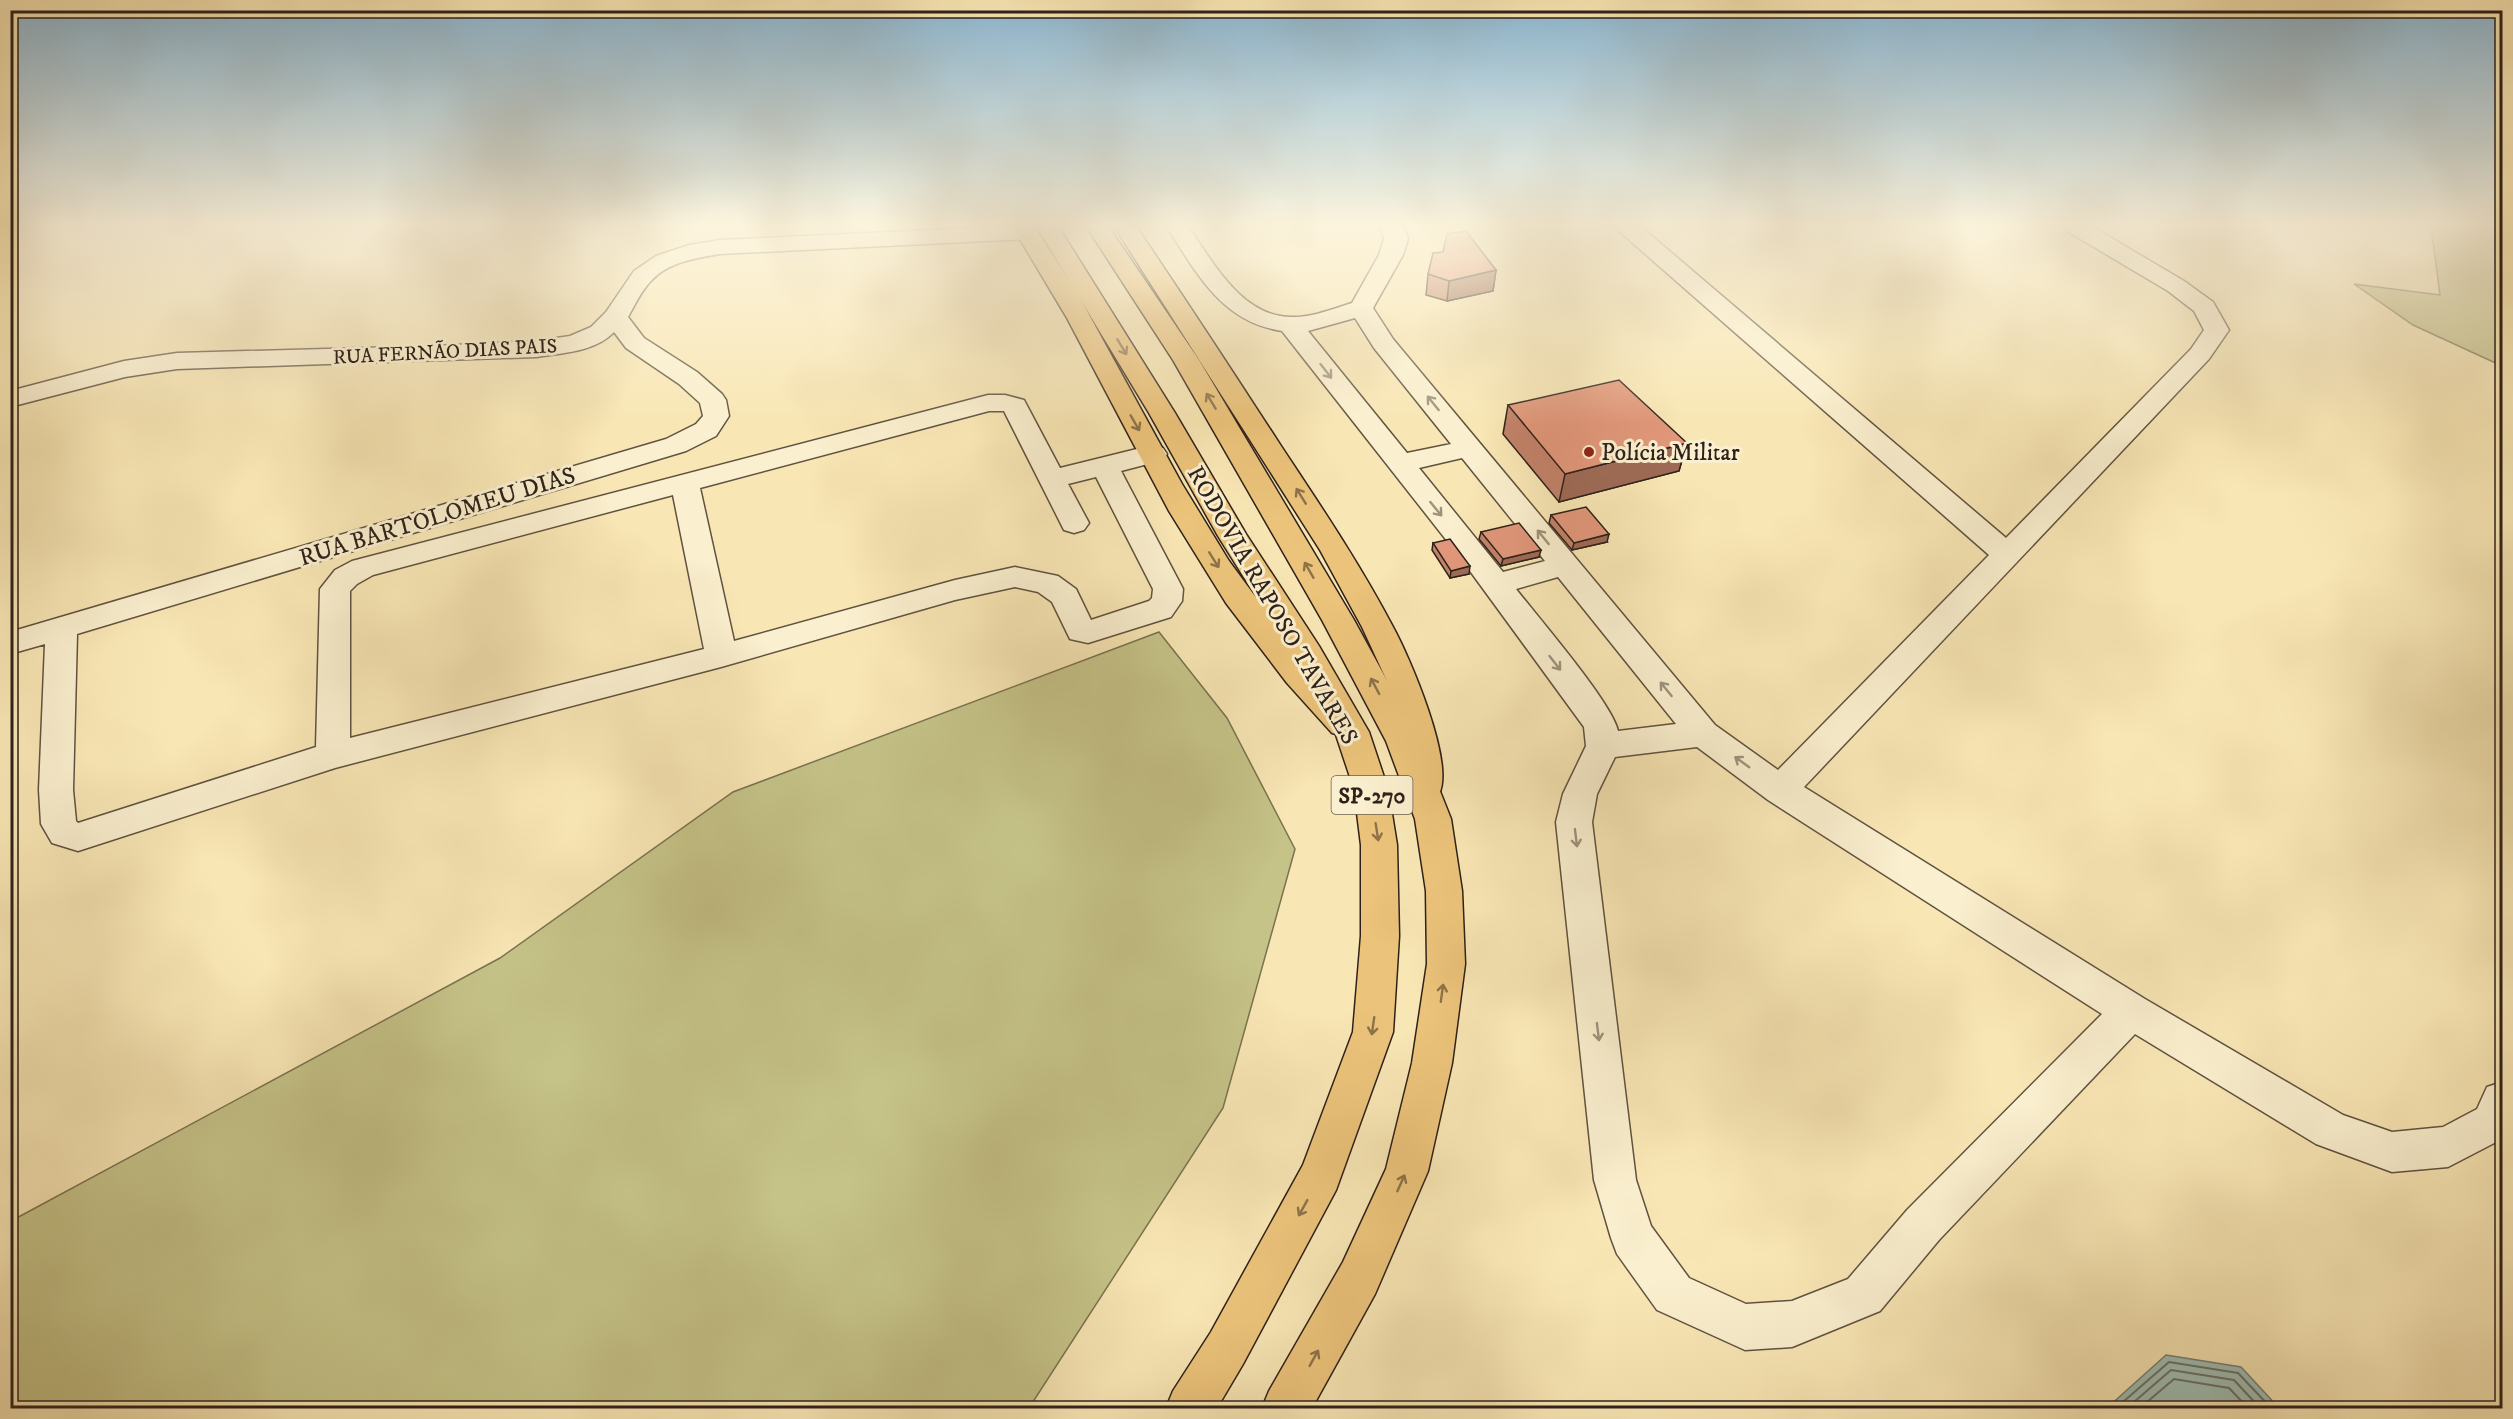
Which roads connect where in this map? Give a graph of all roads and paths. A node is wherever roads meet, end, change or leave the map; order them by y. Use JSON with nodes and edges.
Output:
{"nodes":[{"id":1,"x":631,"y":292,"type":"edge"},
{"id":2,"x":1065,"y":292,"type":"edge"},
{"id":3,"x":1077,"y":292,"type":"edge"},
{"id":4,"x":1141,"y":292,"type":"edge"},
{"id":5,"x":1169,"y":292,"type":"edge"},
{"id":6,"x":1224,"y":292,"type":"edge"},
{"id":7,"x":1371,"y":292,"type":"edge"},
{"id":8,"x":1704,"y":292,"type":"edge"},
{"id":9,"x":2183,"y":292,"type":"edge"},
{"id":10,"x":1362,"y":308,"type":"junction"},
{"id":11,"x":615,"y":317,"type":"junction"},
{"id":12,"x":1290,"y":325,"type":"junction"},
{"id":13,"x":10,"y":399,"type":"edge"},
{"id":14,"x":1470,"y":448,"type":"junction"},
{"id":15,"x":1153,"y":454,"type":"junction"},
{"id":16,"x":1399,"y":464,"type":"junction"},
{"id":17,"x":1105,"y":467,"type":"junction"},
{"id":18,"x":1052,"y":479,"type":"junction"},
{"id":19,"x":685,"y":483,"type":"junction"},
{"id":20,"x":1074,"y":523,"type":"dead end"},
{"id":21,"x":2006,"y":554,"type":"junction"},
{"id":22,"x":1566,"y":565,"type":"junction"},
{"id":23,"x":1494,"y":585,"type":"junction"},
{"id":24,"x":61,"y":628,"type":"junction"},
{"id":25,"x":10,"y":643,"type":"edge"},
{"id":26,"x":721,"y":656,"type":"junction"},
{"id":27,"x":1352,"y":732,"type":"junction"},
{"id":28,"x":1703,"y":734,"type":"junction"},
{"id":29,"x":1603,"y":746,"type":"junction"},
{"id":30,"x":333,"y":756,"type":"junction"},
{"id":31,"x":1780,"y":790,"type":"junction"},
{"id":32,"x":1433,"y":819,"type":"junction"},
{"id":33,"x":2131,"y":1011,"type":"junction"},
{"id":34,"x":2502,"y":1101,"type":"edge"},
{"id":35,"x":1190,"y":1408,"type":"edge"},
{"id":36,"x":1286,"y":1408,"type":"edge"}],
"edges":[{"from":1,"to":11,"type":"street","name":"RUA FERNÃO DIAS PAIS"},
{"from":2,"to":15,"type":"main road","one_way":true},
{"from":3,"to":27,"type":"main road","name":"RODOVIA RAPOSO TAVARES","number":"SP-270","one_way":true},
{"from":32,"to":4,"type":"main road","name":"RODOVIA RAPOSO TAVARES","number":"SP-270","one_way":true},
{"from":32,"to":5,"type":"main road","one_way":true},
{"from":6,"to":12,"type":"street"},
{"from":7,"to":10,"type":"street"},
{"from":8,"to":21,"type":"street"},
{"from":9,"to":21,"type":"street"},
{"from":10,"to":12,"type":"street"},
{"from":14,"to":10,"type":"street","one_way":true},
{"from":11,"to":13,"type":"street","name":"RUA FERNÃO DIAS PAIS"},
{"from":11,"to":24,"type":"street","name":"RUA BARTOLOMEU DIAS"},
{"from":12,"to":16,"type":"street","one_way":true},
{"from":14,"to":16,"type":"street"},
{"from":22,"to":14,"type":"street","one_way":true},
{"from":15,"to":17,"type":"street"},
{"from":15,"to":27,"type":"main road","one_way":true},
{"from":16,"to":23,"type":"street","one_way":true},
{"from":17,"to":18,"type":"street"},
{"from":17,"to":26,"type":"street"},
{"from":18,"to":19,"type":"street"},
{"from":18,"to":20,"type":"street"},
{"from":19,"to":26,"type":"street"},
{"from":19,"to":30,"type":"street"},
{"from":21,"to":31,"type":"street"},
{"from":22,"to":23,"type":"street"},
{"from":28,"to":22,"type":"street","one_way":true},
{"from":23,"to":29,"type":"street","one_way":true},
{"from":24,"to":25,"type":"street","name":"RUA BARTOLOMEU DIAS"},
{"from":24,"to":30,"type":"street"},
{"from":26,"to":30,"type":"street"},
{"from":27,"to":35,"type":"main road","name":"RODOVIA RAPOSO TAVARES","number":"SP-270","one_way":true},
{"from":28,"to":29,"type":"street"},
{"from":31,"to":28,"type":"street","one_way":true},
{"from":29,"to":33,"type":"street","one_way":true},
{"from":31,"to":33,"type":"street"},
{"from":36,"to":32,"type":"main road","name":"RODOVIA RAPOSO TAVARES","number":"SP-270","one_way":true},
{"from":33,"to":34,"type":"street"}]}
